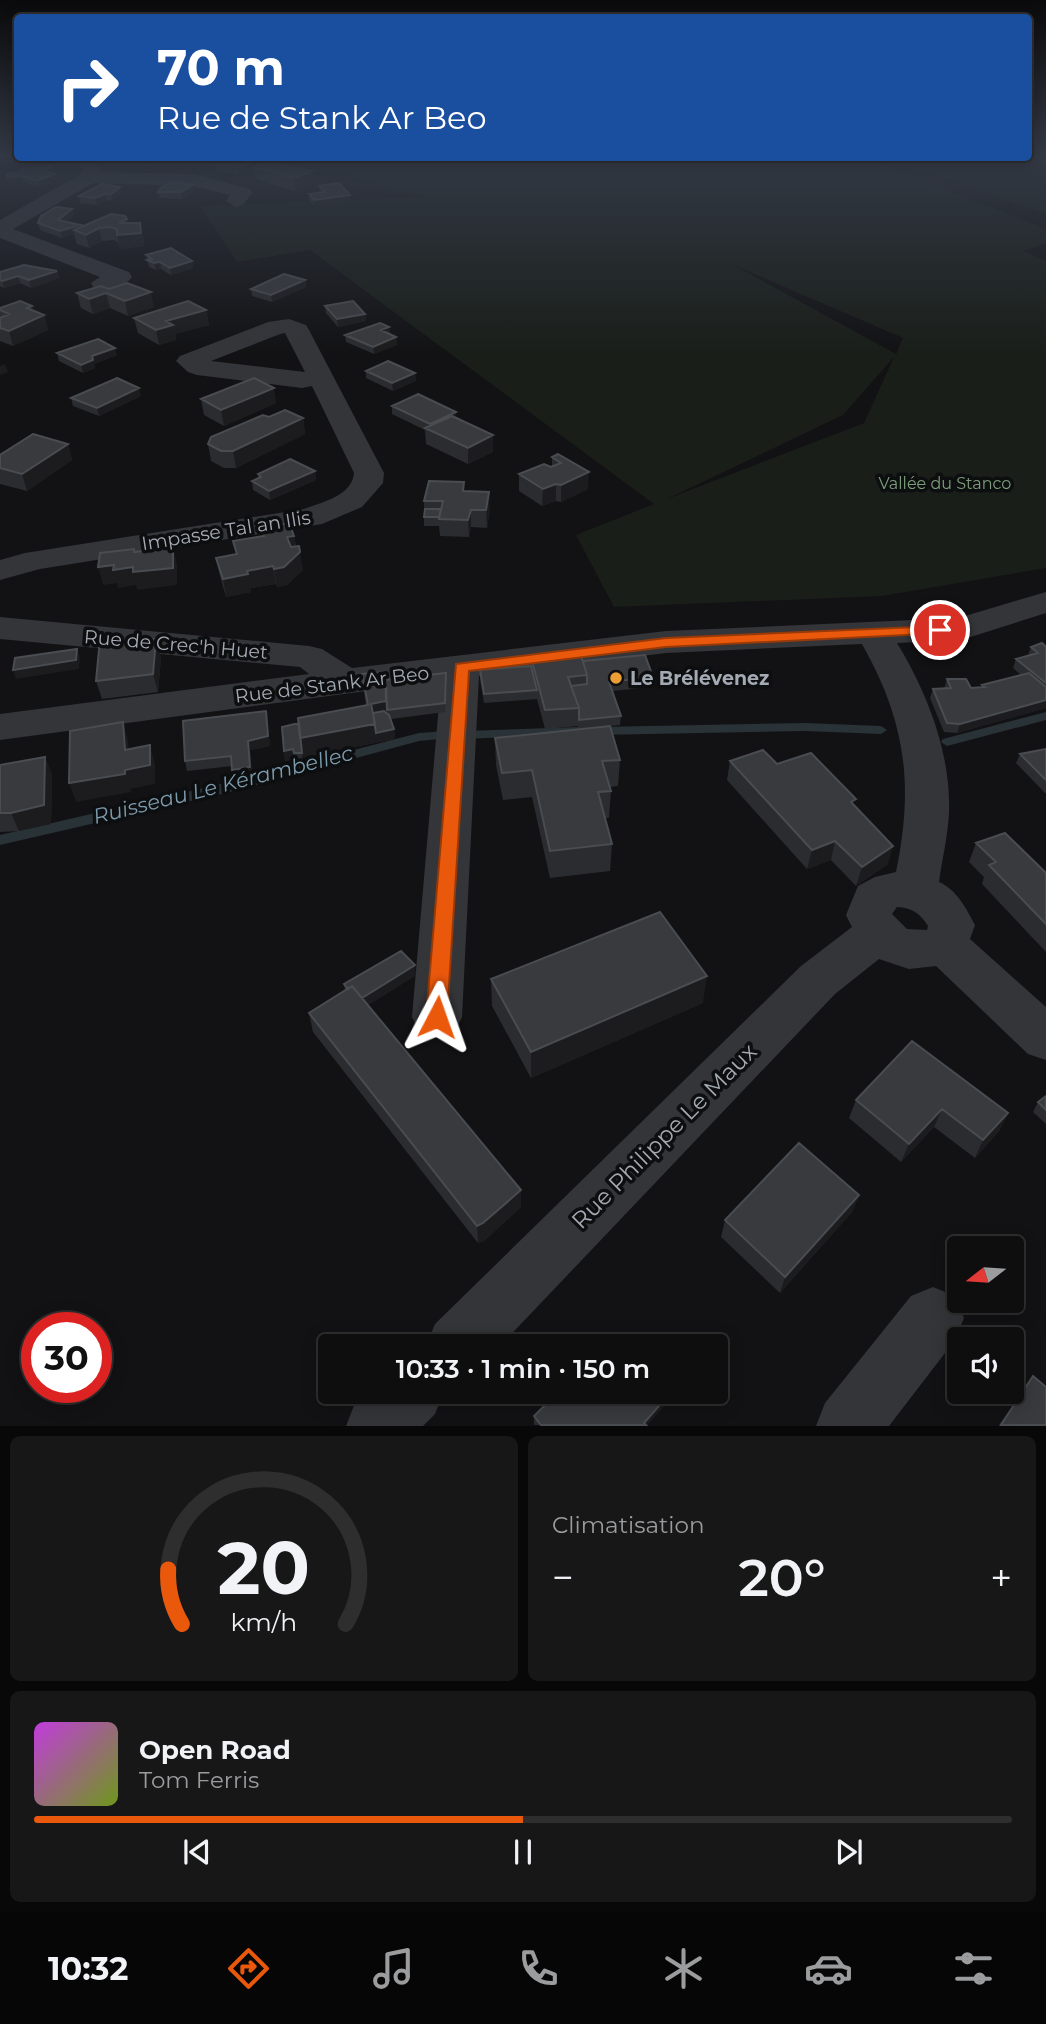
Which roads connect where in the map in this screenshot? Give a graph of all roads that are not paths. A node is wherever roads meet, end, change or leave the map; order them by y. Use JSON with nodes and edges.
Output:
{"nodes":[{"id":1,"x":0,"y":229,"type":"edge"},
{"id":2,"x":102,"y":283,"type":"edge"},
{"id":3,"x":321,"y":377,"type":"dead end"},
{"id":4,"x":0,"y":570,"type":"edge"},
{"id":5,"x":1046,"y":602,"type":"edge"},
{"id":6,"x":0,"y":628,"type":"edge"},
{"id":7,"x":875,"y":635,"type":"junction"},
{"id":8,"x":461,"y":667,"type":"junction"},
{"id":9,"x":345,"y":681,"type":"junction"},
{"id":10,"x":0,"y":727,"type":"edge"},
{"id":11,"x":915,"y":890,"type":"junction"},
{"id":12,"x":878,"y":934,"type":"junction"},
{"id":13,"x":944,"y":944,"type":"junction"},
{"id":14,"x":437,"y":1017,"type":"dead end"},
{"id":15,"x":1046,"y":1038,"type":"edge"},
{"id":16,"x":933,"y":1318,"type":"dead end"},
{"id":17,"x":469,"y":1334,"type":"edge"},
{"id":18,"x":399,"y":1404,"type":"edge"},
{"id":19,"x":378,"y":1426,"type":"edge"},
{"id":20,"x":848,"y":1426,"type":"edge"}],
"edges":[{"from":1,"to":2,"type":"street"},
{"from":3,"to":4,"type":"street","name":"Impasse Tal an Ilis"},
{"from":5,"to":7,"type":"street","name":"Rue de Stank Ar Beo"},
{"from":6,"to":9,"type":"street","name":"Rue de Crec'h Huet"},
{"from":7,"to":8,"type":"street","name":"Rue de Stank Ar Beo"},
{"from":7,"to":11,"type":"street"},
{"from":8,"to":9,"type":"street","name":"Rue de Stank Ar Beo"},
{"from":8,"to":14,"type":"street"},
{"from":9,"to":10,"type":"street","name":"Rue de Stank Ar Beo"},
{"from":11,"to":12,"type":"street"},
{"from":11,"to":13,"type":"street"},
{"from":12,"to":13,"type":"street"},
{"from":12,"to":17,"type":"street","name":"Rue Philippe Le Maux"},
{"from":13,"to":15,"type":"street"},
{"from":16,"to":20,"type":"street"},
{"from":18,"to":19,"type":"street"}]}
